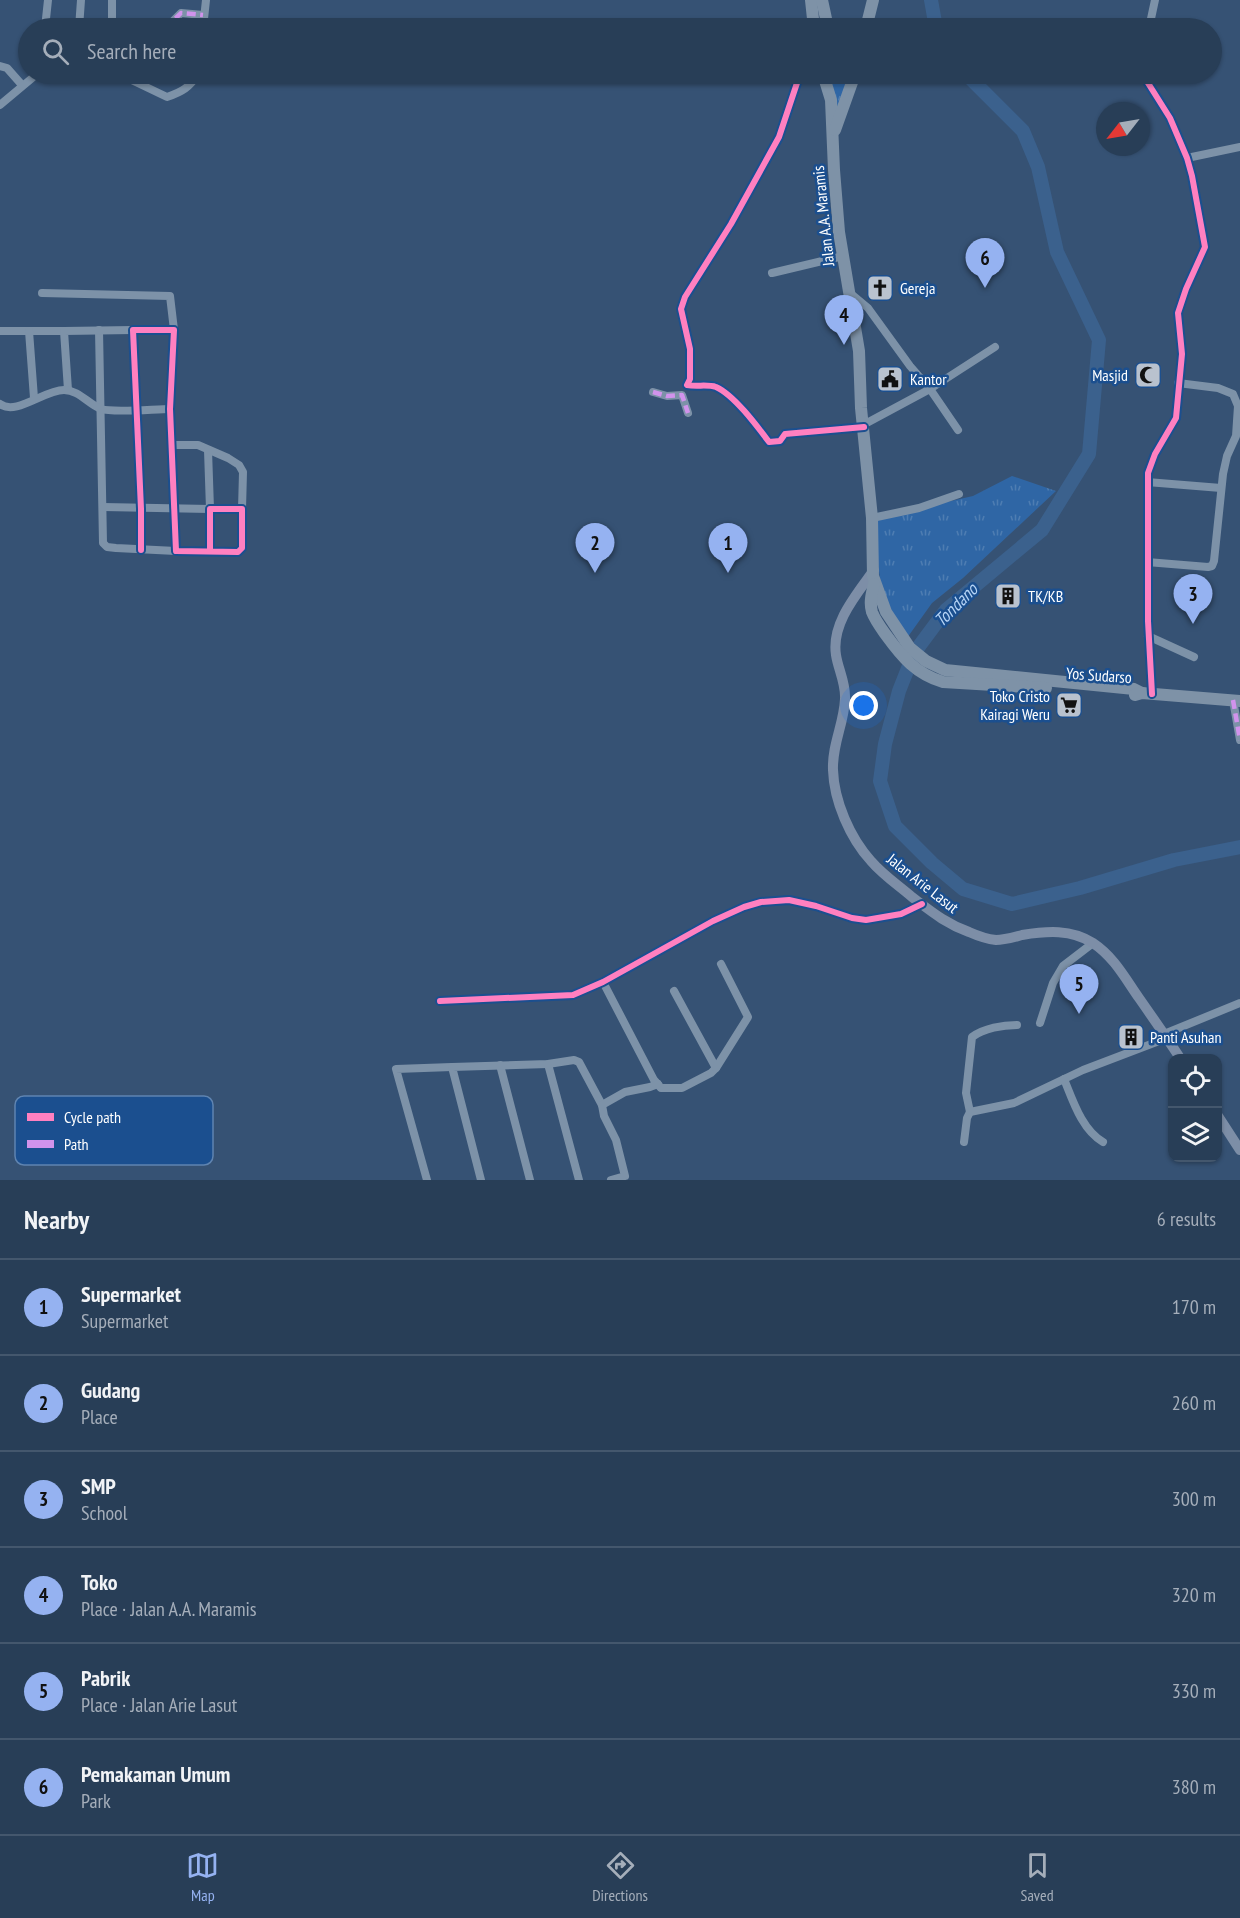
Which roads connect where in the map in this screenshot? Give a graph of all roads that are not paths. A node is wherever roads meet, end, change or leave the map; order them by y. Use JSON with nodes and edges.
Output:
{"nodes":[{"id":1,"x":48,"y":0,"type":"edge"},
{"id":2,"x":81,"y":0,"type":"edge"},
{"id":3,"x":112,"y":0,"type":"edge"},
{"id":4,"x":206,"y":0,"type":"edge"},
{"id":5,"x":811,"y":0,"type":"edge"},
{"id":6,"x":822,"y":0,"type":"edge"},
{"id":7,"x":873,"y":0,"type":"edge"},
{"id":8,"x":1153,"y":0,"type":"edge"},
{"id":9,"x":203,"y":15,"type":"joint"},
{"id":10,"x":46,"y":18,"type":"edge"},
{"id":11,"x":80,"y":18,"type":"edge"},
{"id":12,"x":112,"y":18,"type":"edge"},
{"id":13,"x":175,"y":18,"type":"edge"},
{"id":14,"x":813,"y":18,"type":"edge"},
{"id":15,"x":826,"y":18,"type":"edge"},
{"id":16,"x":868,"y":18,"type":"edge"},
{"id":17,"x":1150,"y":18,"type":"edge"},
{"id":18,"x":0,"y":66,"type":"edge"},
{"id":19,"x":18,"y":80,"type":"edge"},
{"id":20,"x":139,"y":84,"type":"edge"},
{"id":21,"x":192,"y":84,"type":"edge"},
{"id":22,"x":797,"y":84,"type":"edge"},
{"id":23,"x":828,"y":84,"type":"edge"},
{"id":24,"x":849,"y":84,"type":"edge"},
{"id":25,"x":1149,"y":84,"type":"edge"},
{"id":26,"x":22,"y":85,"type":"edge"},
{"id":27,"x":0,"y":105,"type":"edge"},
{"id":28,"x":833,"y":134,"type":"junction"},
{"id":29,"x":1240,"y":147,"type":"edge"},
{"id":30,"x":1187,"y":158,"type":"junction"},
{"id":31,"x":843,"y":256,"type":"junction"},
{"id":32,"x":772,"y":273,"type":"dead end"},
{"id":33,"x":42,"y":293,"type":"dead end"},
{"id":34,"x":850,"y":293,"type":"junction"},
{"id":35,"x":99,"y":330,"type":"junction"},
{"id":36,"x":133,"y":330,"type":"junction"},
{"id":37,"x":174,"y":330,"type":"junction"},
{"id":38,"x":0,"y":331,"type":"edge"},
{"id":39,"x":29,"y":331,"type":"junction"},
{"id":40,"x":64,"y":331,"type":"junction"},
{"id":41,"x":995,"y":347,"type":"dead end"},
{"id":42,"x":1178,"y":383,"type":"junction"},
{"id":43,"x":687,"y":385,"type":"junction"},
{"id":44,"x":930,"y":389,"type":"junction"},
{"id":45,"x":68,"y":390,"type":"junction"},
{"id":46,"x":653,"y":392,"type":"dead end"},
{"id":47,"x":682,"y":395,"type":"junction"},
{"id":48,"x":34,"y":398,"type":"junction"},
{"id":49,"x":0,"y":404,"type":"edge"},
{"id":50,"x":102,"y":409,"type":"junction"},
{"id":51,"x":170,"y":409,"type":"junction"},
{"id":52,"x":137,"y":411,"type":"junction"},
{"id":53,"x":688,"y":412,"type":"dead end"},
{"id":54,"x":863,"y":426,"type":"junction"},
{"id":55,"x":958,"y":430,"type":"dead end"},
{"id":56,"x":173,"y":446,"type":"junction"},
{"id":57,"x":208,"y":450,"type":"junction"},
{"id":58,"x":1147,"y":482,"type":"junction"},
{"id":59,"x":1221,"y":488,"type":"junction"},
{"id":60,"x":959,"y":494,"type":"dead end"},
{"id":61,"x":103,"y":507,"type":"junction"},
{"id":62,"x":141,"y":509,"type":"junction"},
{"id":63,"x":176,"y":509,"type":"junction"},
{"id":64,"x":210,"y":509,"type":"junction"},
{"id":65,"x":242,"y":509,"type":"junction"},
{"id":66,"x":872,"y":518,"type":"junction"},
{"id":67,"x":141,"y":550,"type":"junction"},
{"id":68,"x":176,"y":551,"type":"junction"},
{"id":69,"x":210,"y":552,"type":"junction"},
{"id":70,"x":1147,"y":562,"type":"junction"},
{"id":71,"x":874,"y":577,"type":"junction"},
{"id":72,"x":886,"y":625,"type":"junction"},
{"id":73,"x":1149,"y":636,"type":"junction"},
{"id":74,"x":1194,"y":657,"type":"dead end"},
{"id":75,"x":1147,"y":694,"type":"junction"},
{"id":76,"x":1237,"y":700,"type":"edge"},
{"id":77,"x":1240,"y":740,"type":"edge"},
{"id":78,"x":922,"y":904,"type":"junction"},
{"id":79,"x":1093,"y":943,"type":"junction"},
{"id":80,"x":721,"y":964,"type":"dead end"},
{"id":81,"x":603,"y":982,"type":"junction"},
{"id":82,"x":674,"y":991,"type":"dead end"},
{"id":83,"x":440,"y":1001,"type":"dead end"},
{"id":84,"x":1240,"y":1003,"type":"edge"},
{"id":85,"x":1040,"y":1023,"type":"dead end"},
{"id":86,"x":1017,"y":1025,"type":"dead end"},
{"id":87,"x":1165,"y":1036,"type":"junction"},
{"id":88,"x":1177,"y":1054,"type":"edge"},
{"id":89,"x":548,"y":1064,"type":"junction"},
{"id":90,"x":500,"y":1065,"type":"junction"},
{"id":91,"x":452,"y":1067,"type":"junction"},
{"id":92,"x":716,"y":1068,"type":"junction"},
{"id":93,"x":1064,"y":1079,"type":"junction"},
{"id":94,"x":658,"y":1084,"type":"junction"},
{"id":95,"x":602,"y":1106,"type":"junction"},
{"id":96,"x":970,"y":1112,"type":"junction"},
{"id":97,"x":1222,"y":1122,"type":"edge"},
{"id":98,"x":964,"y":1142,"type":"dead end"},
{"id":99,"x":1103,"y":1142,"type":"dead end"},
{"id":100,"x":1240,"y":1150,"type":"edge"},
{"id":101,"x":427,"y":1180,"type":"edge"},
{"id":102,"x":481,"y":1180,"type":"edge"},
{"id":103,"x":530,"y":1180,"type":"edge"},
{"id":104,"x":579,"y":1180,"type":"edge"},
{"id":105,"x":610,"y":1180,"type":"edge"}],
"edges":[{"from":1,"to":10,"type":"street"},
{"from":2,"to":11,"type":"street"},
{"from":3,"to":12,"type":"street"},
{"from":4,"to":9,"type":"street"},
{"from":5,"to":14,"type":"highway"},
{"from":6,"to":15,"type":"highway"},
{"from":7,"to":16,"type":"highway"},
{"from":8,"to":17,"type":"street"},
{"from":9,"to":13,"type":"street"},
{"from":18,"to":19,"type":"street"},
{"from":20,"to":21,"type":"street"},
{"from":22,"to":43,"type":"street"},
{"from":23,"to":28,"type":"highway","name":"Jalan A.A. Maramis"},
{"from":24,"to":28,"type":"highway"},
{"from":25,"to":30,"type":"street"},
{"from":26,"to":27,"type":"street"},
{"from":28,"to":31,"type":"highway","name":"Jalan A.A. Maramis"},
{"from":29,"to":30,"type":"street"},
{"from":30,"to":42,"type":"street"},
{"from":31,"to":32,"type":"street"},
{"from":31,"to":34,"type":"highway","name":"Jalan A.A. Maramis"},
{"from":33,"to":37,"type":"street"},
{"from":34,"to":44,"type":"street"},
{"from":34,"to":54,"type":"highway","name":"Jalan A.A. Maramis"},
{"from":35,"to":36,"type":"street"},
{"from":35,"to":40,"type":"street"},
{"from":35,"to":50,"type":"street"},
{"from":36,"to":37,"type":"street"},
{"from":36,"to":52,"type":"street"},
{"from":37,"to":51,"type":"street"},
{"from":38,"to":39,"type":"street"},
{"from":39,"to":40,"type":"street"},
{"from":39,"to":48,"type":"street"},
{"from":40,"to":45,"type":"street"},
{"from":41,"to":44,"type":"street"},
{"from":42,"to":58,"type":"street"},
{"from":42,"to":59,"type":"street"},
{"from":43,"to":47,"type":"street"},
{"from":43,"to":54,"type":"street"},
{"from":44,"to":54,"type":"street"},
{"from":44,"to":55,"type":"street"},
{"from":45,"to":48,"type":"street"},
{"from":45,"to":50,"type":"street"},
{"from":46,"to":47,"type":"street"},
{"from":47,"to":53,"type":"street"},
{"from":48,"to":49,"type":"street"},
{"from":50,"to":52,"type":"street"},
{"from":50,"to":61,"type":"street"},
{"from":51,"to":52,"type":"street"},
{"from":51,"to":56,"type":"street"},
{"from":52,"to":62,"type":"street"},
{"from":54,"to":66,"type":"highway","name":"Jalan A.A. Maramis"},
{"from":56,"to":57,"type":"street"},
{"from":56,"to":63,"type":"street"},
{"from":57,"to":64,"type":"street"},
{"from":57,"to":65,"type":"street"},
{"from":58,"to":59,"type":"street"},
{"from":58,"to":70,"type":"street"},
{"from":59,"to":70,"type":"street"},
{"from":60,"to":66,"type":"street"},
{"from":61,"to":62,"type":"street"},
{"from":61,"to":67,"type":"street"},
{"from":62,"to":63,"type":"street"},
{"from":62,"to":67,"type":"street"},
{"from":63,"to":64,"type":"street"},
{"from":63,"to":68,"type":"street"},
{"from":64,"to":65,"type":"street"},
{"from":64,"to":69,"type":"street"},
{"from":65,"to":69,"type":"street"},
{"from":66,"to":71,"type":"highway","name":"Jalan A.A. Maramis"},
{"from":67,"to":68,"type":"street"},
{"from":68,"to":69,"type":"street"},
{"from":70,"to":73,"type":"street"},
{"from":71,"to":72,"type":"highway","name":"Yos Sudarso"},
{"from":71,"to":78,"type":"main road","name":"Jalan Arie Lasut"},
{"from":72,"to":75,"type":"highway","name":"Yos Sudarso"},
{"from":72,"to":75,"type":"highway","name":"Yos Sudarso"},
{"from":73,"to":74,"type":"street"},
{"from":73,"to":75,"type":"street"},
{"from":75,"to":76,"type":"highway"},
{"from":76,"to":77,"type":"street"},
{"from":78,"to":79,"type":"main road","name":"Jalan Arie Lasut"},
{"from":78,"to":81,"type":"street"},
{"from":79,"to":85,"type":"street"},
{"from":79,"to":87,"type":"main road","name":"Jalan Arie Lasut"},
{"from":80,"to":92,"type":"street"},
{"from":81,"to":83,"type":"street"},
{"from":81,"to":94,"type":"street"},
{"from":82,"to":92,"type":"street"},
{"from":84,"to":87,"type":"street"},
{"from":86,"to":96,"type":"street"},
{"from":87,"to":88,"type":"main road","name":"Jalan Arie Lasut"},
{"from":87,"to":93,"type":"street"},
{"from":89,"to":90,"type":"street"},
{"from":89,"to":95,"type":"street"},
{"from":89,"to":104,"type":"street"},
{"from":90,"to":91,"type":"street"},
{"from":90,"to":103,"type":"street"},
{"from":91,"to":101,"type":"street"},
{"from":91,"to":102,"type":"street"},
{"from":92,"to":94,"type":"street"},
{"from":93,"to":96,"type":"street"},
{"from":93,"to":99,"type":"street"},
{"from":94,"to":95,"type":"street"},
{"from":95,"to":105,"type":"street"},
{"from":96,"to":98,"type":"street"},
{"from":97,"to":100,"type":"main road"}]}
